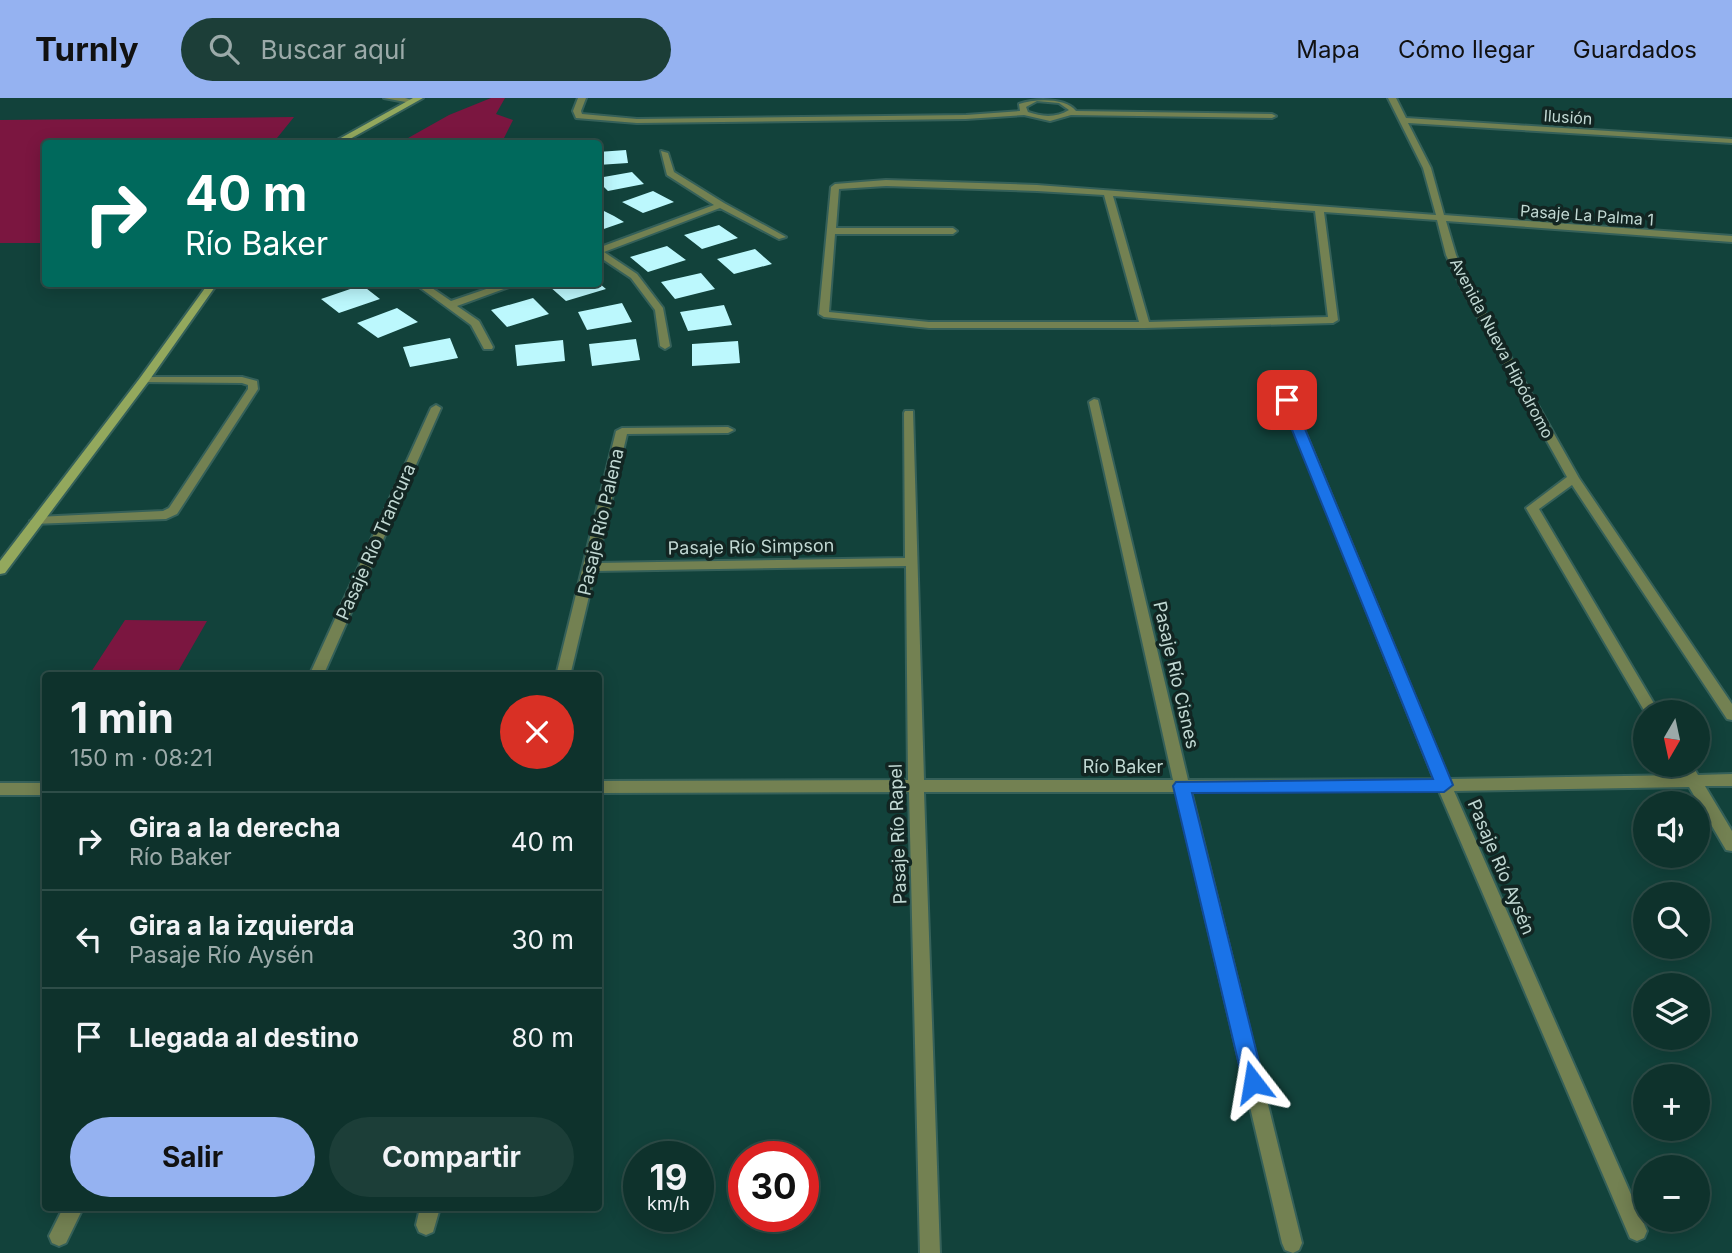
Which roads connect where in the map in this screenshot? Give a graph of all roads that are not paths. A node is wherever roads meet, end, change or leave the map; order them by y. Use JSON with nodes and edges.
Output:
{"nodes":[{"id":1,"x":388,"y":98,"type":"edge"},
{"id":2,"x":582,"y":98,"type":"edge"},
{"id":3,"x":1043,"y":98,"type":"edge"},
{"id":4,"x":1392,"y":98,"type":"edge"},
{"id":5,"x":415,"y":100,"type":"edge"},
{"id":6,"x":1026,"y":113,"type":"junction"},
{"id":7,"x":1071,"y":113,"type":"junction"},
{"id":8,"x":1272,"y":116,"type":"dead end"},
{"id":9,"x":1402,"y":120,"type":"junction"},
{"id":10,"x":341,"y":140,"type":"edge"},
{"id":11,"x":1732,"y":141,"type":"edge"},
{"id":12,"x":664,"y":153,"type":"dead end"},
{"id":13,"x":1108,"y":194,"type":"junction"},
{"id":14,"x":721,"y":205,"type":"junction"},
{"id":15,"x":1319,"y":210,"type":"junction"},
{"id":16,"x":1440,"y":219,"type":"junction"},
{"id":17,"x":831,"y":231,"type":"junction"},
{"id":18,"x":953,"y":231,"type":"dead end"},
{"id":19,"x":782,"y":237,"type":"dead end"},
{"id":20,"x":1732,"y":239,"type":"edge"},
{"id":21,"x":602,"y":250,"type":"edge"},
{"id":22,"x":602,"y":254,"type":"edge"},
{"id":23,"x":210,"y":287,"type":"edge"},
{"id":24,"x":424,"y":287,"type":"edge"},
{"id":25,"x":501,"y":287,"type":"edge"},
{"id":26,"x":450,"y":305,"type":"junction"},
{"id":27,"x":1145,"y":325,"type":"junction"},
{"id":28,"x":665,"y":346,"type":"dead end"},
{"id":29,"x":488,"y":347,"type":"dead end"},
{"id":30,"x":144,"y":380,"type":"junction"},
{"id":31,"x":1287,"y":400,"type":"dead end"},
{"id":32,"x":1094,"y":402,"type":"dead end"},
{"id":33,"x":436,"y":408,"type":"dead end"},
{"id":34,"x":909,"y":413,"type":"dead end"},
{"id":35,"x":728,"y":430,"type":"dead end"},
{"id":36,"x":1573,"y":478,"type":"junction"},
{"id":37,"x":36,"y":521,"type":"junction"},
{"id":38,"x":912,"y":562,"type":"junction"},
{"id":39,"x":591,"y":567,"type":"junction"},
{"id":40,"x":0,"y":570,"type":"edge"},
{"id":41,"x":318,"y":672,"type":"edge"},
{"id":42,"x":564,"y":672,"type":"edge"},
{"id":43,"x":1646,"y":700,"type":"edge"},
{"id":44,"x":1732,"y":715,"type":"edge"},
{"id":45,"x":1691,"y":777,"type":"edge"},
{"id":46,"x":1693,"y":780,"type":"junction"},
{"id":47,"x":1732,"y":780,"type":"edge"},
{"id":48,"x":916,"y":785,"type":"junction"},
{"id":49,"x":1444,"y":785,"type":"junction"},
{"id":50,"x":1182,"y":786,"type":"junction"},
{"id":51,"x":602,"y":787,"type":"edge"},
{"id":52,"x":0,"y":789,"type":"edge"},
{"id":53,"x":42,"y":789,"type":"edge"},
{"id":54,"x":1732,"y":845,"type":"edge"},
{"id":55,"x":71,"y":1211,"type":"edge"},
{"id":56,"x":1633,"y":1222,"type":"edge"},
{"id":57,"x":60,"y":1236,"type":"dead end"},
{"id":58,"x":1292,"y":1243,"type":"dead end"},
{"id":59,"x":930,"y":1253,"type":"edge"}],
"edges":[{"from":1,"to":5,"type":"street"},
{"from":2,"to":6,"type":"street"},
{"from":3,"to":6,"type":"street"},
{"from":3,"to":7,"type":"street"},
{"from":4,"to":9,"type":"street","name":"Avenida Nueva Hipódromo"},
{"from":5,"to":10,"type":"main road"},
{"from":6,"to":7,"type":"street"},
{"from":7,"to":8,"type":"street"},
{"from":9,"to":11,"type":"street","name":"Ilusión"},
{"from":9,"to":16,"type":"street","name":"Avenida Nueva Hipódromo"},
{"from":12,"to":14,"type":"street"},
{"from":13,"to":15,"type":"street","name":"Pasaje La Palma 1"},
{"from":13,"to":17,"type":"street","name":"Pasaje La Palma 1"},
{"from":13,"to":27,"type":"street"},
{"from":14,"to":19,"type":"street"},
{"from":14,"to":21,"type":"street"},
{"from":15,"to":16,"type":"street","name":"Pasaje La Palma 1"},
{"from":15,"to":27,"type":"street"},
{"from":16,"to":20,"type":"street","name":"Pasaje La Palma 1"},
{"from":16,"to":36,"type":"street","name":"Avenida Nueva Hipódromo"},
{"from":17,"to":18,"type":"street"},
{"from":17,"to":27,"type":"street"},
{"from":22,"to":28,"type":"street"},
{"from":23,"to":30,"type":"main road"},
{"from":24,"to":26,"type":"street"},
{"from":25,"to":26,"type":"street"},
{"from":26,"to":29,"type":"street"},
{"from":30,"to":37,"type":"main road"},
{"from":30,"to":37,"type":"street"},
{"from":31,"to":49,"type":"street","name":"Pasaje Río Aysén"},
{"from":32,"to":50,"type":"street","name":"Pasaje Río Cisnes"},
{"from":33,"to":41,"type":"street","name":"Pasaje Río Trancura"},
{"from":34,"to":38,"type":"street","name":"Pasaje Río Rapel"},
{"from":35,"to":39,"type":"street","name":"Pasaje Río Palena"},
{"from":36,"to":43,"type":"street"},
{"from":36,"to":44,"type":"street","name":"Avenida Nueva Hipódromo"},
{"from":37,"to":40,"type":"main road"},
{"from":38,"to":39,"type":"street","name":"Pasaje Río Simpson"},
{"from":38,"to":48,"type":"street","name":"Pasaje Río Rapel"},
{"from":39,"to":42,"type":"street","name":"Pasaje Río Palena"},
{"from":45,"to":46,"type":"street"},
{"from":46,"to":47,"type":"street","name":"Río Baker"},
{"from":46,"to":49,"type":"street","name":"Río Baker"},
{"from":46,"to":54,"type":"street"},
{"from":48,"to":50,"type":"street","name":"Río Baker"},
{"from":48,"to":51,"type":"street","name":"Río Baker"},
{"from":48,"to":59,"type":"street","name":"Pasaje Río Rapel"},
{"from":49,"to":50,"type":"street","name":"Río Baker"},
{"from":49,"to":56,"type":"street","name":"Pasaje Río Aysén"},
{"from":50,"to":58,"type":"street","name":"Pasaje Río Cisnes"},
{"from":52,"to":53,"type":"street"},
{"from":55,"to":57,"type":"street"}]}
